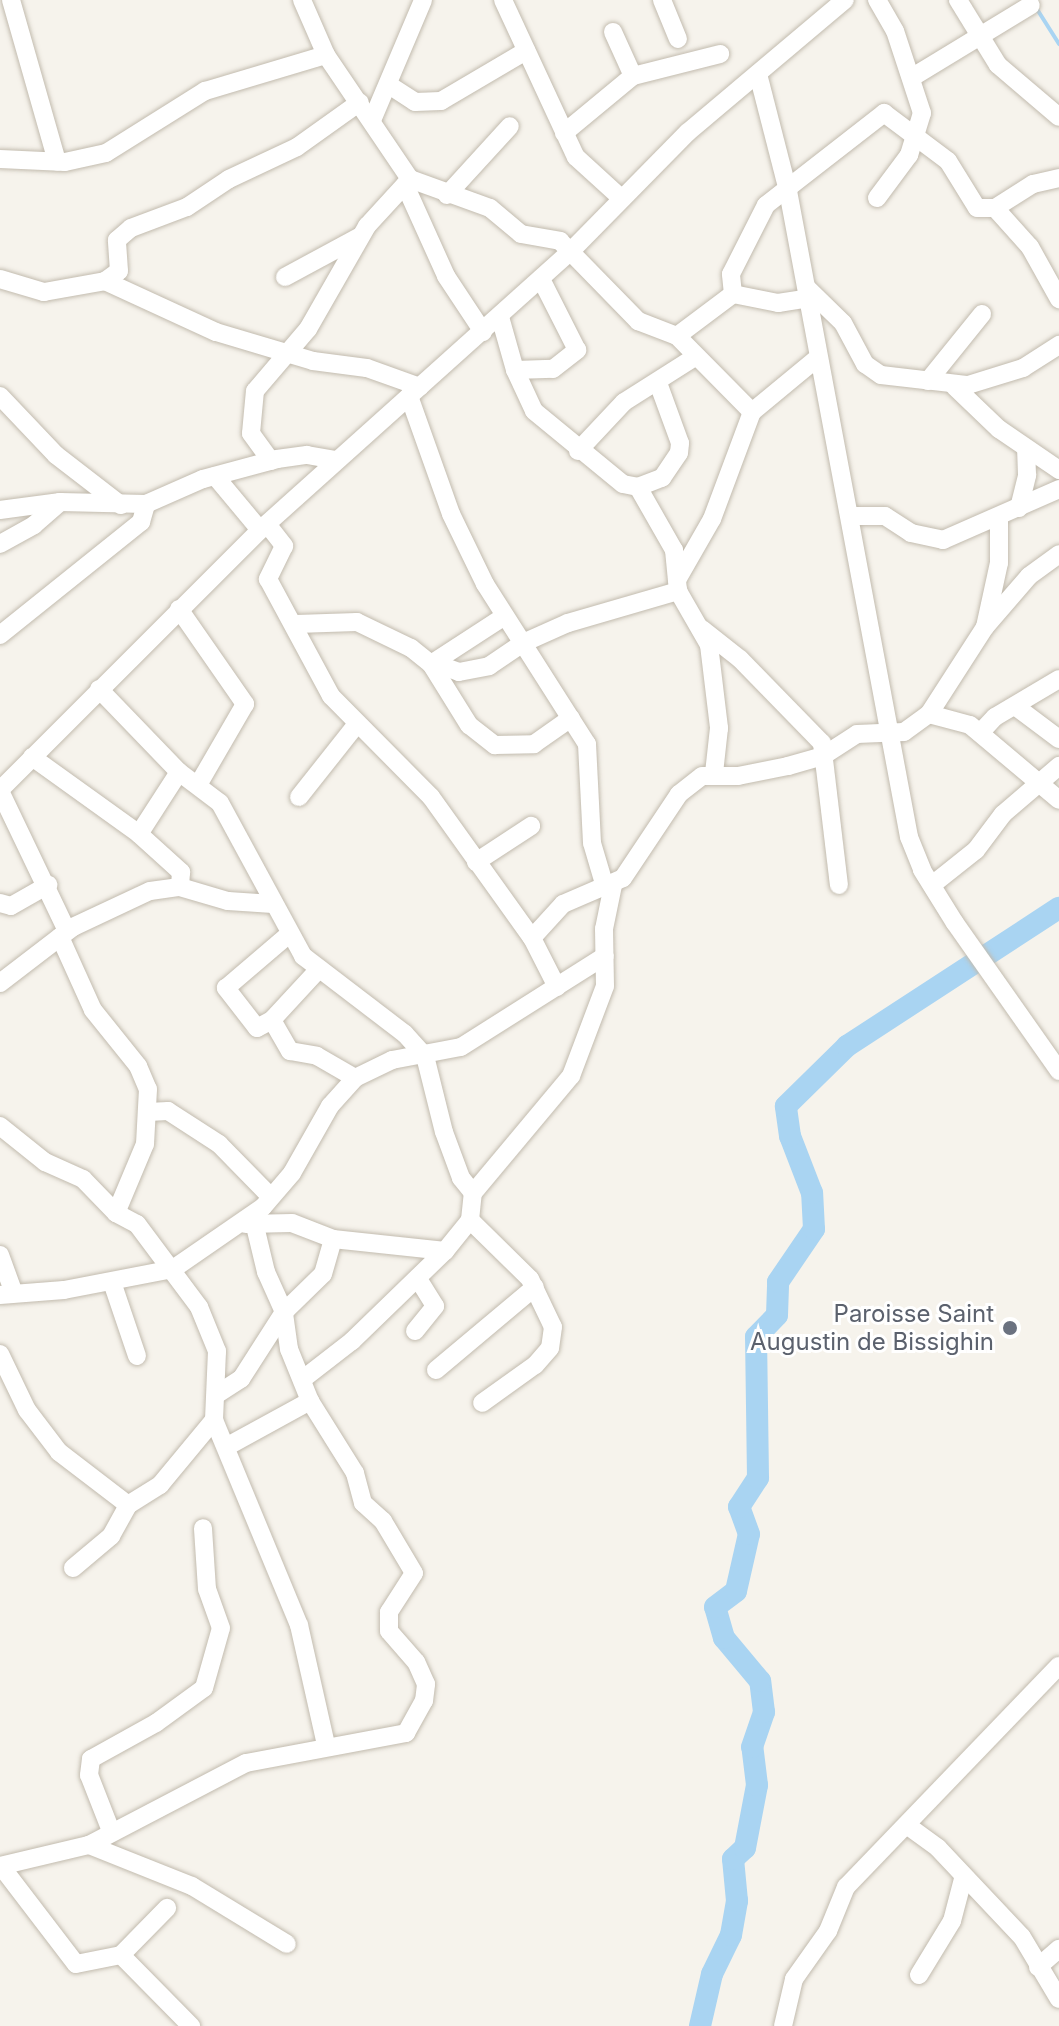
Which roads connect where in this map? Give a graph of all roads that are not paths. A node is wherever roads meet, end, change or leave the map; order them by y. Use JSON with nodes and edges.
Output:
{"nodes":[{"id":1,"x":11,"y":0,"type":"edge"},
{"id":2,"x":302,"y":0,"type":"edge"},
{"id":3,"x":423,"y":0,"type":"edge"},
{"id":4,"x":503,"y":0,"type":"edge"},
{"id":5,"x":662,"y":0,"type":"edge"},
{"id":6,"x":845,"y":0,"type":"edge"},
{"id":7,"x":877,"y":0,"type":"edge"},
{"id":8,"x":958,"y":0,"type":"edge"},
{"id":9,"x":1031,"y":5,"type":"dead end"},
{"id":10,"x":613,"y":32,"type":"dead end"},
{"id":11,"x":678,"y":39,"type":"dead end"},
{"id":12,"x":979,"y":39,"type":"junction"},
{"id":13,"x":526,"y":51,"type":"junction"},
{"id":14,"x":720,"y":54,"type":"dead end"},
{"id":15,"x":326,"y":55,"type":"junction"},
{"id":16,"x":758,"y":74,"type":"junction"},
{"id":17,"x":633,"y":76,"type":"junction"},
{"id":18,"x":911,"y":78,"type":"junction"},
{"id":19,"x":389,"y":85,"type":"junction"},
{"id":20,"x":360,"y":102,"type":"junction"},
{"id":21,"x":1059,"y":117,"type":"edge"},
{"id":22,"x":373,"y":118,"type":"junction"},
{"id":23,"x":510,"y":126,"type":"dead end"},
{"id":24,"x":564,"y":133,"type":"junction"},
{"id":25,"x":916,"y":140,"type":"junction"},
{"id":26,"x":0,"y":159,"type":"edge"},
{"id":27,"x":57,"y":162,"type":"junction"},
{"id":28,"x":1059,"y":178,"type":"edge"},
{"id":29,"x":407,"y":182,"type":"junction"},
{"id":30,"x":788,"y":191,"type":"junction"},
{"id":31,"x":447,"y":195,"type":"junction"},
{"id":32,"x":621,"y":198,"type":"junction"},
{"id":33,"x":877,"y":198,"type":"dead end"},
{"id":34,"x":995,"y":208,"type":"junction"},
{"id":35,"x":361,"y":236,"type":"junction"},
{"id":36,"x":572,"y":250,"type":"junction"},
{"id":37,"x":285,"y":277,"type":"dead end"},
{"id":38,"x":0,"y":279,"type":"edge"},
{"id":39,"x":541,"y":279,"type":"junction"},
{"id":40,"x":105,"y":281,"type":"junction"},
{"id":41,"x":808,"y":293,"type":"junction"},
{"id":42,"x":733,"y":294,"type":"junction"},
{"id":43,"x":1059,"y":299,"type":"edge"},
{"id":44,"x":982,"y":314,"type":"dead end"},
{"id":45,"x":500,"y":317,"type":"junction"},
{"id":46,"x":483,"y":332,"type":"junction"},
{"id":47,"x":677,"y":336,"type":"junction"},
{"id":48,"x":1059,"y":345,"type":"edge"},
{"id":49,"x":290,"y":352,"type":"junction"},
{"id":50,"x":695,"y":357,"type":"junction"},
{"id":51,"x":816,"y":359,"type":"junction"},
{"id":52,"x":515,"y":370,"type":"junction"},
{"id":53,"x":928,"y":381,"type":"junction"},
{"id":54,"x":658,"y":383,"type":"junction"},
{"id":55,"x":955,"y":387,"type":"junction"},
{"id":56,"x":414,"y":391,"type":"junction"},
{"id":57,"x":0,"y":396,"type":"edge"},
{"id":58,"x":752,"y":412,"type":"junction"},
{"id":59,"x":1026,"y":449,"type":"junction"},
{"id":60,"x":578,"y":451,"type":"junction"},
{"id":61,"x":335,"y":460,"type":"junction"},
{"id":62,"x":271,"y":461,"type":"junction"},
{"id":63,"x":1059,"y":470,"type":"edge"},
{"id":64,"x":215,"y":476,"type":"junction"},
{"id":65,"x":638,"y":487,"type":"junction"},
{"id":66,"x":1059,"y":489,"type":"edge"},
{"id":67,"x":60,"y":502,"type":"junction"},
{"id":68,"x":146,"y":504,"type":"junction"},
{"id":69,"x":121,"y":505,"type":"junction"},
{"id":70,"x":1019,"y":508,"type":"junction"},
{"id":71,"x":0,"y":510,"type":"edge"},
{"id":72,"x":852,"y":516,"type":"junction"},
{"id":73,"x":999,"y":520,"type":"junction"},
{"id":74,"x":264,"y":527,"type":"junction"},
{"id":75,"x":0,"y":544,"type":"edge"},
{"id":76,"x":1059,"y":554,"type":"edge"},
{"id":77,"x":677,"y":586,"type":"junction"},
{"id":78,"x":179,"y":609,"type":"junction"},
{"id":79,"x":505,"y":616,"type":"junction"},
{"id":80,"x":296,"y":624,"type":"junction"},
{"id":81,"x":985,"y":627,"type":"junction"},
{"id":82,"x":702,"y":629,"type":"junction"},
{"id":83,"x":0,"y":635,"type":"edge"},
{"id":84,"x":523,"y":643,"type":"junction"},
{"id":85,"x":434,"y":664,"type":"junction"},
{"id":86,"x":1059,"y":679,"type":"edge"},
{"id":87,"x":99,"y":689,"type":"junction"},
{"id":88,"x":1015,"y":706,"type":"junction"},
{"id":89,"x":929,"y":714,"type":"junction"},
{"id":90,"x":571,"y":718,"type":"junction"},
{"id":91,"x":356,"y":725,"type":"junction"},
{"id":92,"x":980,"y":733,"type":"junction"},
{"id":93,"x":889,"y":736,"type":"junction"},
{"id":94,"x":1059,"y":739,"type":"edge"},
{"id":95,"x":823,"y":756,"type":"junction"},
{"id":96,"x":32,"y":757,"type":"junction"},
{"id":97,"x":1059,"y":766,"type":"edge"},
{"id":98,"x":179,"y":772,"type":"junction"},
{"id":99,"x":714,"y":773,"type":"junction"},
{"id":100,"x":1039,"y":782,"type":"junction"},
{"id":101,"x":198,"y":785,"type":"junction"},
{"id":102,"x":0,"y":791,"type":"edge"},
{"id":103,"x":299,"y":797,"type":"dead end"},
{"id":104,"x":1059,"y":800,"type":"edge"},
{"id":105,"x":531,"y":826,"type":"dead end"},
{"id":106,"x":139,"y":834,"type":"junction"},
{"id":107,"x":476,"y":862,"type":"junction"},
{"id":108,"x":48,"y":885,"type":"junction"},
{"id":109,"x":839,"y":885,"type":"dead end"},
{"id":110,"x":932,"y":885,"type":"junction"},
{"id":111,"x":609,"y":886,"type":"junction"},
{"id":112,"x":180,"y":887,"type":"junction"},
{"id":113,"x":0,"y":903,"type":"edge"},
{"id":114,"x":273,"y":904,"type":"junction"},
{"id":115,"x":64,"y":934,"type":"junction"},
{"id":116,"x":288,"y":935,"type":"junction"},
{"id":117,"x":532,"y":938,"type":"junction"},
{"id":118,"x":605,"y":956,"type":"junction"},
{"id":119,"x":319,"y":969,"type":"junction"},
{"id":120,"x":0,"y":983,"type":"edge"},
{"id":121,"x":557,"y":987,"type":"junction"},
{"id":122,"x":272,"y":1020,"type":"junction"},
{"id":123,"x":425,"y":1056,"type":"junction"},
{"id":124,"x":1059,"y":1071,"type":"edge"},
{"id":125,"x":355,"y":1078,"type":"junction"},
{"id":126,"x":148,"y":1112,"type":"junction"},
{"id":127,"x":0,"y":1126,"type":"edge"},
{"id":128,"x":473,"y":1193,"type":"junction"},
{"id":129,"x":270,"y":1196,"type":"junction"},
{"id":130,"x":116,"y":1213,"type":"junction"},
{"id":131,"x":470,"y":1220,"type":"junction"},
{"id":132,"x":246,"y":1224,"type":"junction"},
{"id":133,"x":333,"y":1239,"type":"junction"},
{"id":134,"x":445,"y":1251,"type":"junction"},
{"id":135,"x":0,"y":1255,"type":"edge"},
{"id":136,"x":173,"y":1269,"type":"junction"},
{"id":137,"x":419,"y":1280,"type":"junction"},
{"id":138,"x":112,"y":1282,"type":"junction"},
{"id":139,"x":535,"y":1287,"type":"junction"},
{"id":140,"x":7,"y":1292,"type":"edge"},
{"id":141,"x":284,"y":1312,"type":"junction"},
{"id":142,"x":415,"y":1331,"type":"dead end"},
{"id":143,"x":0,"y":1354,"type":"edge"},
{"id":144,"x":137,"y":1356,"type":"dead end"},
{"id":145,"x":436,"y":1370,"type":"dead end"},
{"id":146,"x":303,"y":1379,"type":"junction"},
{"id":147,"x":216,"y":1395,"type":"junction"},
{"id":148,"x":310,"y":1401,"type":"junction"},
{"id":149,"x":482,"y":1403,"type":"dead end"},
{"id":150,"x":214,"y":1420,"type":"junction"},
{"id":151,"x":226,"y":1447,"type":"junction"},
{"id":152,"x":128,"y":1505,"type":"junction"},
{"id":153,"x":203,"y":1528,"type":"dead end"},
{"id":154,"x":73,"y":1568,"type":"dead end"},
{"id":155,"x":1059,"y":1666,"type":"edge"},
{"id":156,"x":326,"y":1745,"type":"junction"},
{"id":157,"x":908,"y":1826,"type":"junction"},
{"id":158,"x":111,"y":1831,"type":"junction"},
{"id":159,"x":89,"y":1845,"type":"junction"},
{"id":160,"x":0,"y":1866,"type":"edge"},
{"id":161,"x":963,"y":1879,"type":"junction"},
{"id":162,"x":167,"y":1908,"type":"dead end"},
{"id":163,"x":287,"y":1944,"type":"dead end"},
{"id":164,"x":1059,"y":1949,"type":"edge"},
{"id":165,"x":121,"y":1955,"type":"junction"},
{"id":166,"x":1038,"y":1967,"type":"junction"},
{"id":167,"x":919,"y":1975,"type":"dead end"},
{"id":168,"x":1059,"y":1999,"type":"edge"},
{"id":169,"x":191,"y":2026,"type":"edge"},
{"id":170,"x":783,"y":2026,"type":"edge"}],
"edges":[{"from":1,"to":27,"type":"street"},
{"from":2,"to":15,"type":"street"},
{"from":3,"to":19,"type":"street"},
{"from":4,"to":13,"type":"street"},
{"from":5,"to":11,"type":"street"},
{"from":6,"to":16,"type":"street"},
{"from":7,"to":18,"type":"street"},
{"from":8,"to":12,"type":"street"},
{"from":9,"to":12,"type":"street"},
{"from":10,"to":17,"type":"street"},
{"from":12,"to":18,"type":"street"},
{"from":12,"to":21,"type":"street"},
{"from":13,"to":19,"type":"street"},
{"from":13,"to":24,"type":"street"},
{"from":14,"to":17,"type":"street"},
{"from":15,"to":20,"type":"street"},
{"from":15,"to":27,"type":"street"},
{"from":16,"to":30,"type":"street"},
{"from":16,"to":32,"type":"street"},
{"from":17,"to":24,"type":"street"},
{"from":18,"to":25,"type":"street"},
{"from":19,"to":22,"type":"street"},
{"from":20,"to":22,"type":"street"},
{"from":20,"to":40,"type":"street"},
{"from":22,"to":29,"type":"street"},
{"from":23,"to":31,"type":"street"},
{"from":24,"to":32,"type":"street"},
{"from":25,"to":30,"type":"street"},
{"from":25,"to":33,"type":"street"},
{"from":25,"to":34,"type":"street"},
{"from":26,"to":27,"type":"street"},
{"from":28,"to":34,"type":"street"},
{"from":29,"to":31,"type":"street"},
{"from":29,"to":35,"type":"street"},
{"from":29,"to":46,"type":"street"},
{"from":30,"to":41,"type":"street"},
{"from":30,"to":42,"type":"street"},
{"from":31,"to":36,"type":"street"},
{"from":32,"to":36,"type":"street"},
{"from":34,"to":43,"type":"street"},
{"from":35,"to":37,"type":"street"},
{"from":35,"to":49,"type":"street"},
{"from":36,"to":39,"type":"street"},
{"from":36,"to":47,"type":"street"},
{"from":38,"to":40,"type":"street"},
{"from":39,"to":45,"type":"street"},
{"from":39,"to":52,"type":"street"},
{"from":40,"to":49,"type":"street"},
{"from":41,"to":42,"type":"street"},
{"from":41,"to":51,"type":"street"},
{"from":41,"to":53,"type":"street"},
{"from":42,"to":47,"type":"street"},
{"from":44,"to":53,"type":"street"},
{"from":45,"to":46,"type":"street"},
{"from":45,"to":52,"type":"street"},
{"from":46,"to":56,"type":"street"},
{"from":47,"to":50,"type":"street"},
{"from":48,"to":55,"type":"street"},
{"from":49,"to":56,"type":"street"},
{"from":49,"to":62,"type":"street"},
{"from":50,"to":54,"type":"street"},
{"from":50,"to":58,"type":"street"},
{"from":51,"to":58,"type":"street"},
{"from":51,"to":72,"type":"street"},
{"from":52,"to":60,"type":"street"},
{"from":53,"to":55,"type":"street"},
{"from":54,"to":60,"type":"street"},
{"from":54,"to":65,"type":"street"},
{"from":55,"to":59,"type":"street"},
{"from":56,"to":61,"type":"street"},
{"from":56,"to":79,"type":"street"},
{"from":57,"to":69,"type":"street"},
{"from":58,"to":77,"type":"street"},
{"from":59,"to":63,"type":"street"},
{"from":59,"to":70,"type":"street"},
{"from":60,"to":65,"type":"street"},
{"from":61,"to":62,"type":"street"},
{"from":61,"to":74,"type":"street"},
{"from":62,"to":64,"type":"street"},
{"from":64,"to":68,"type":"street"},
{"from":64,"to":74,"type":"street"},
{"from":65,"to":77,"type":"street"},
{"from":66,"to":70,"type":"street"},
{"from":67,"to":69,"type":"street"},
{"from":67,"to":71,"type":"street"},
{"from":67,"to":75,"type":"street"},
{"from":68,"to":69,"type":"street"},
{"from":68,"to":83,"type":"street"},
{"from":70,"to":73,"type":"street"},
{"from":72,"to":73,"type":"street"},
{"from":72,"to":93,"type":"street"},
{"from":73,"to":81,"type":"street"},
{"from":74,"to":78,"type":"street"},
{"from":74,"to":80,"type":"street"},
{"from":76,"to":81,"type":"street"},
{"from":77,"to":82,"type":"street"},
{"from":77,"to":84,"type":"street"},
{"from":78,"to":87,"type":"street"},
{"from":78,"to":101,"type":"street"},
{"from":79,"to":84,"type":"street"},
{"from":79,"to":85,"type":"street"},
{"from":80,"to":85,"type":"street"},
{"from":80,"to":91,"type":"street"},
{"from":81,"to":89,"type":"street"},
{"from":82,"to":95,"type":"street"},
{"from":82,"to":99,"type":"street"},
{"from":84,"to":85,"type":"street"},
{"from":84,"to":90,"type":"street"},
{"from":85,"to":90,"type":"street"},
{"from":86,"to":88,"type":"street"},
{"from":87,"to":96,"type":"street"},
{"from":87,"to":98,"type":"street"},
{"from":88,"to":92,"type":"street"},
{"from":88,"to":94,"type":"street"},
{"from":89,"to":92,"type":"street"},
{"from":89,"to":93,"type":"street"},
{"from":90,"to":111,"type":"street"},
{"from":91,"to":103,"type":"street"},
{"from":91,"to":107,"type":"street"},
{"from":92,"to":100,"type":"street"},
{"from":93,"to":95,"type":"street"},
{"from":93,"to":110,"type":"street"},
{"from":95,"to":99,"type":"street"},
{"from":95,"to":109,"type":"street"},
{"from":96,"to":102,"type":"street"},
{"from":96,"to":106,"type":"street"},
{"from":97,"to":100,"type":"street"},
{"from":98,"to":101,"type":"street"},
{"from":98,"to":106,"type":"street"},
{"from":99,"to":111,"type":"street"},
{"from":100,"to":104,"type":"street"},
{"from":100,"to":110,"type":"street"},
{"from":101,"to":114,"type":"street"},
{"from":102,"to":108,"type":"street"},
{"from":105,"to":107,"type":"street"},
{"from":106,"to":112,"type":"street"},
{"from":107,"to":117,"type":"street"},
{"from":108,"to":113,"type":"street"},
{"from":108,"to":115,"type":"street"},
{"from":110,"to":124,"type":"street"},
{"from":111,"to":117,"type":"street"},
{"from":111,"to":118,"type":"street"},
{"from":112,"to":114,"type":"street"},
{"from":112,"to":115,"type":"street"},
{"from":114,"to":116,"type":"street"},
{"from":115,"to":120,"type":"street"},
{"from":115,"to":126,"type":"street"},
{"from":116,"to":119,"type":"street"},
{"from":116,"to":122,"type":"street"},
{"from":117,"to":121,"type":"street"},
{"from":118,"to":121,"type":"street"},
{"from":118,"to":128,"type":"street"},
{"from":119,"to":122,"type":"street"},
{"from":119,"to":123,"type":"street"},
{"from":121,"to":123,"type":"street"},
{"from":122,"to":125,"type":"street"},
{"from":123,"to":125,"type":"street"},
{"from":123,"to":128,"type":"street"},
{"from":125,"to":129,"type":"street"},
{"from":126,"to":129,"type":"street"},
{"from":126,"to":130,"type":"street"},
{"from":127,"to":130,"type":"street"},
{"from":128,"to":131,"type":"street"},
{"from":129,"to":132,"type":"street"},
{"from":130,"to":136,"type":"street"},
{"from":131,"to":134,"type":"street"},
{"from":131,"to":139,"type":"street"},
{"from":132,"to":133,"type":"street"},
{"from":132,"to":136,"type":"street"},
{"from":132,"to":141,"type":"street"},
{"from":133,"to":134,"type":"street"},
{"from":133,"to":141,"type":"street"},
{"from":134,"to":137,"type":"street"},
{"from":135,"to":140,"type":"street"},
{"from":136,"to":138,"type":"street"},
{"from":136,"to":147,"type":"street"},
{"from":137,"to":142,"type":"street"},
{"from":137,"to":146,"type":"street"},
{"from":138,"to":140,"type":"street"},
{"from":138,"to":144,"type":"street"},
{"from":139,"to":145,"type":"street"},
{"from":139,"to":149,"type":"street"},
{"from":141,"to":146,"type":"street"},
{"from":141,"to":147,"type":"street"},
{"from":143,"to":152,"type":"street"},
{"from":146,"to":148,"type":"street"},
{"from":147,"to":150,"type":"street"},
{"from":148,"to":151,"type":"street"},
{"from":148,"to":156,"type":"street"},
{"from":150,"to":151,"type":"street"},
{"from":150,"to":152,"type":"street"},
{"from":151,"to":156,"type":"street"},
{"from":152,"to":154,"type":"street"},
{"from":153,"to":158,"type":"street"},
{"from":155,"to":157,"type":"street"},
{"from":156,"to":158,"type":"street"},
{"from":157,"to":161,"type":"street"},
{"from":157,"to":170,"type":"street"},
{"from":158,"to":159,"type":"street"},
{"from":159,"to":160,"type":"street"},
{"from":159,"to":163,"type":"street"},
{"from":160,"to":165,"type":"street"},
{"from":161,"to":166,"type":"street"},
{"from":161,"to":167,"type":"street"},
{"from":162,"to":165,"type":"street"},
{"from":164,"to":166,"type":"street"},
{"from":165,"to":169,"type":"street"},
{"from":166,"to":168,"type":"street"}]}
